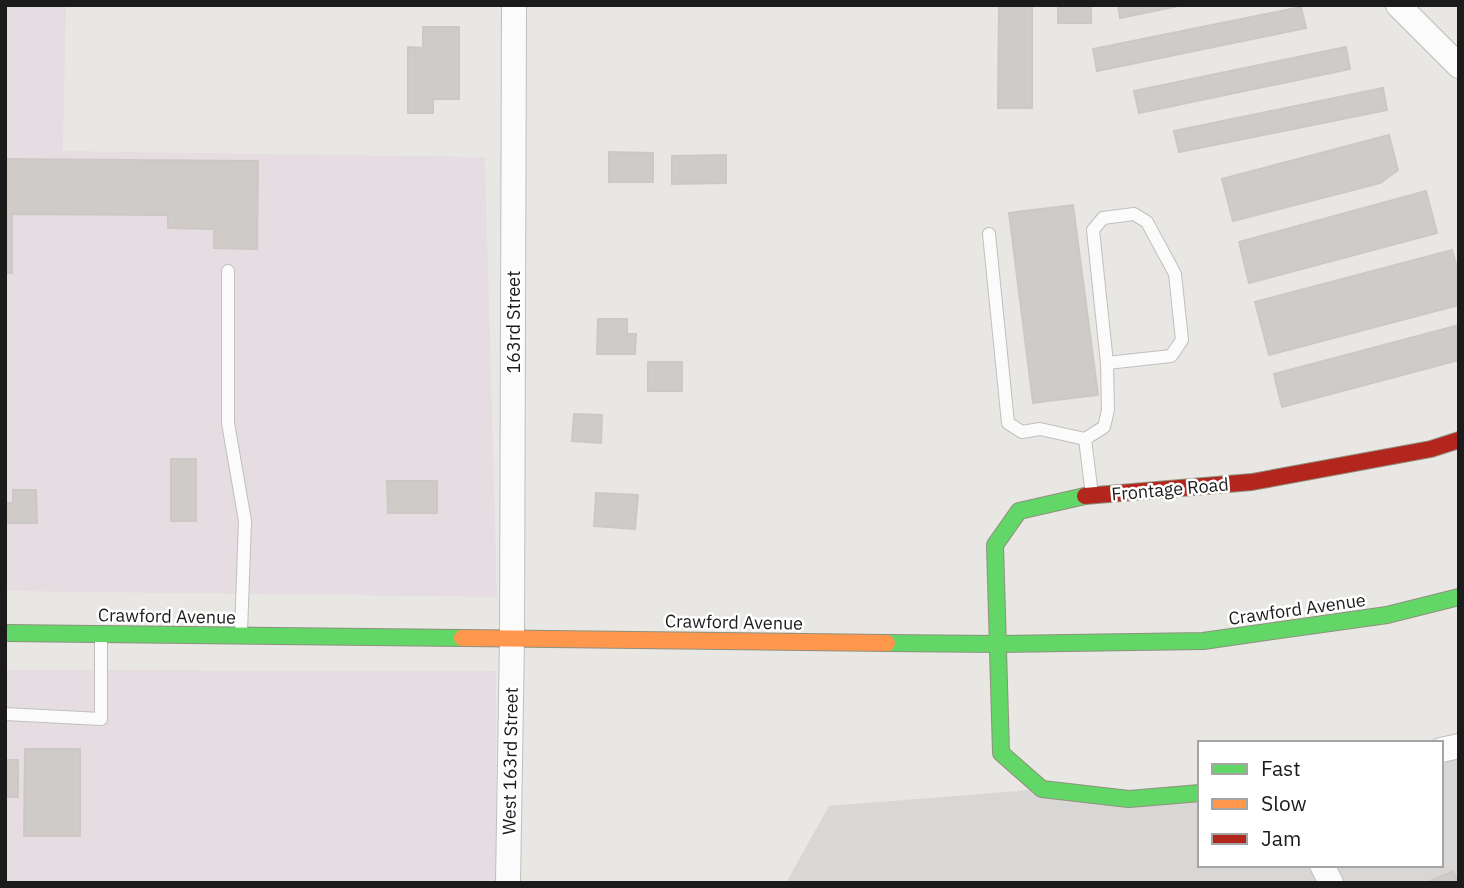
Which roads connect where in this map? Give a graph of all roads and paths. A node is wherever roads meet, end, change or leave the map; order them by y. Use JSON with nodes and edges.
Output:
{"nodes":[{"id":1,"x":514,"y":5,"type":"edge"},
{"id":2,"x":1398,"y":5,"type":"edge"},
{"id":3,"x":1459,"y":66,"type":"edge"},
{"id":4,"x":989,"y":234,"type":"dead end"},
{"id":5,"x":228,"y":271,"type":"dead end"},
{"id":6,"x":1107,"y":362,"type":"junction"},
{"id":7,"x":1085,"y":439,"type":"junction"},
{"id":8,"x":1459,"y":440,"type":"edge"},
{"id":9,"x":1092,"y":495,"type":"junction"},
{"id":10,"x":1459,"y":597,"type":"edge"},
{"id":11,"x":5,"y":633,"type":"edge"},
{"id":12,"x":101,"y":634,"type":"junction"},
{"id":13,"x":241,"y":636,"type":"junction"},
{"id":14,"x":512,"y":639,"type":"junction"},
{"id":15,"x":998,"y":644,"type":"junction"},
{"id":16,"x":5,"y":714,"type":"edge"},
{"id":17,"x":1198,"y":793,"type":"edge"},
{"id":18,"x":1323,"y":867,"type":"edge"},
{"id":19,"x":508,"y":883,"type":"edge"},
{"id":20,"x":1331,"y":883,"type":"edge"}],
"edges":[{"from":1,"to":14,"type":"street","name":"163rd Street"},
{"from":2,"to":3,"type":"street"},
{"from":4,"to":7,"type":"lane"},
{"from":5,"to":13,"type":"lane"},
{"from":6,"to":6,"type":"lane"},
{"from":6,"to":7,"type":"lane"},
{"from":7,"to":9,"type":"lane"},
{"from":8,"to":9,"type":"main road","name":"Frontage Road"},
{"from":9,"to":15,"type":"main road","name":"Frontage Road"},
{"from":10,"to":15,"type":"main road","name":"Crawford Avenue"},
{"from":11,"to":12,"type":"main road","name":"Crawford Avenue"},
{"from":12,"to":13,"type":"main road","name":"Crawford Avenue"},
{"from":12,"to":16,"type":"lane"},
{"from":13,"to":14,"type":"main road","name":"Crawford Avenue"},
{"from":14,"to":15,"type":"main road","name":"Crawford Avenue"},
{"from":14,"to":19,"type":"street","name":"West 163rd Street"},
{"from":15,"to":17,"type":"main road","name":"Frontage Road"},
{"from":18,"to":20,"type":"street"}]}
